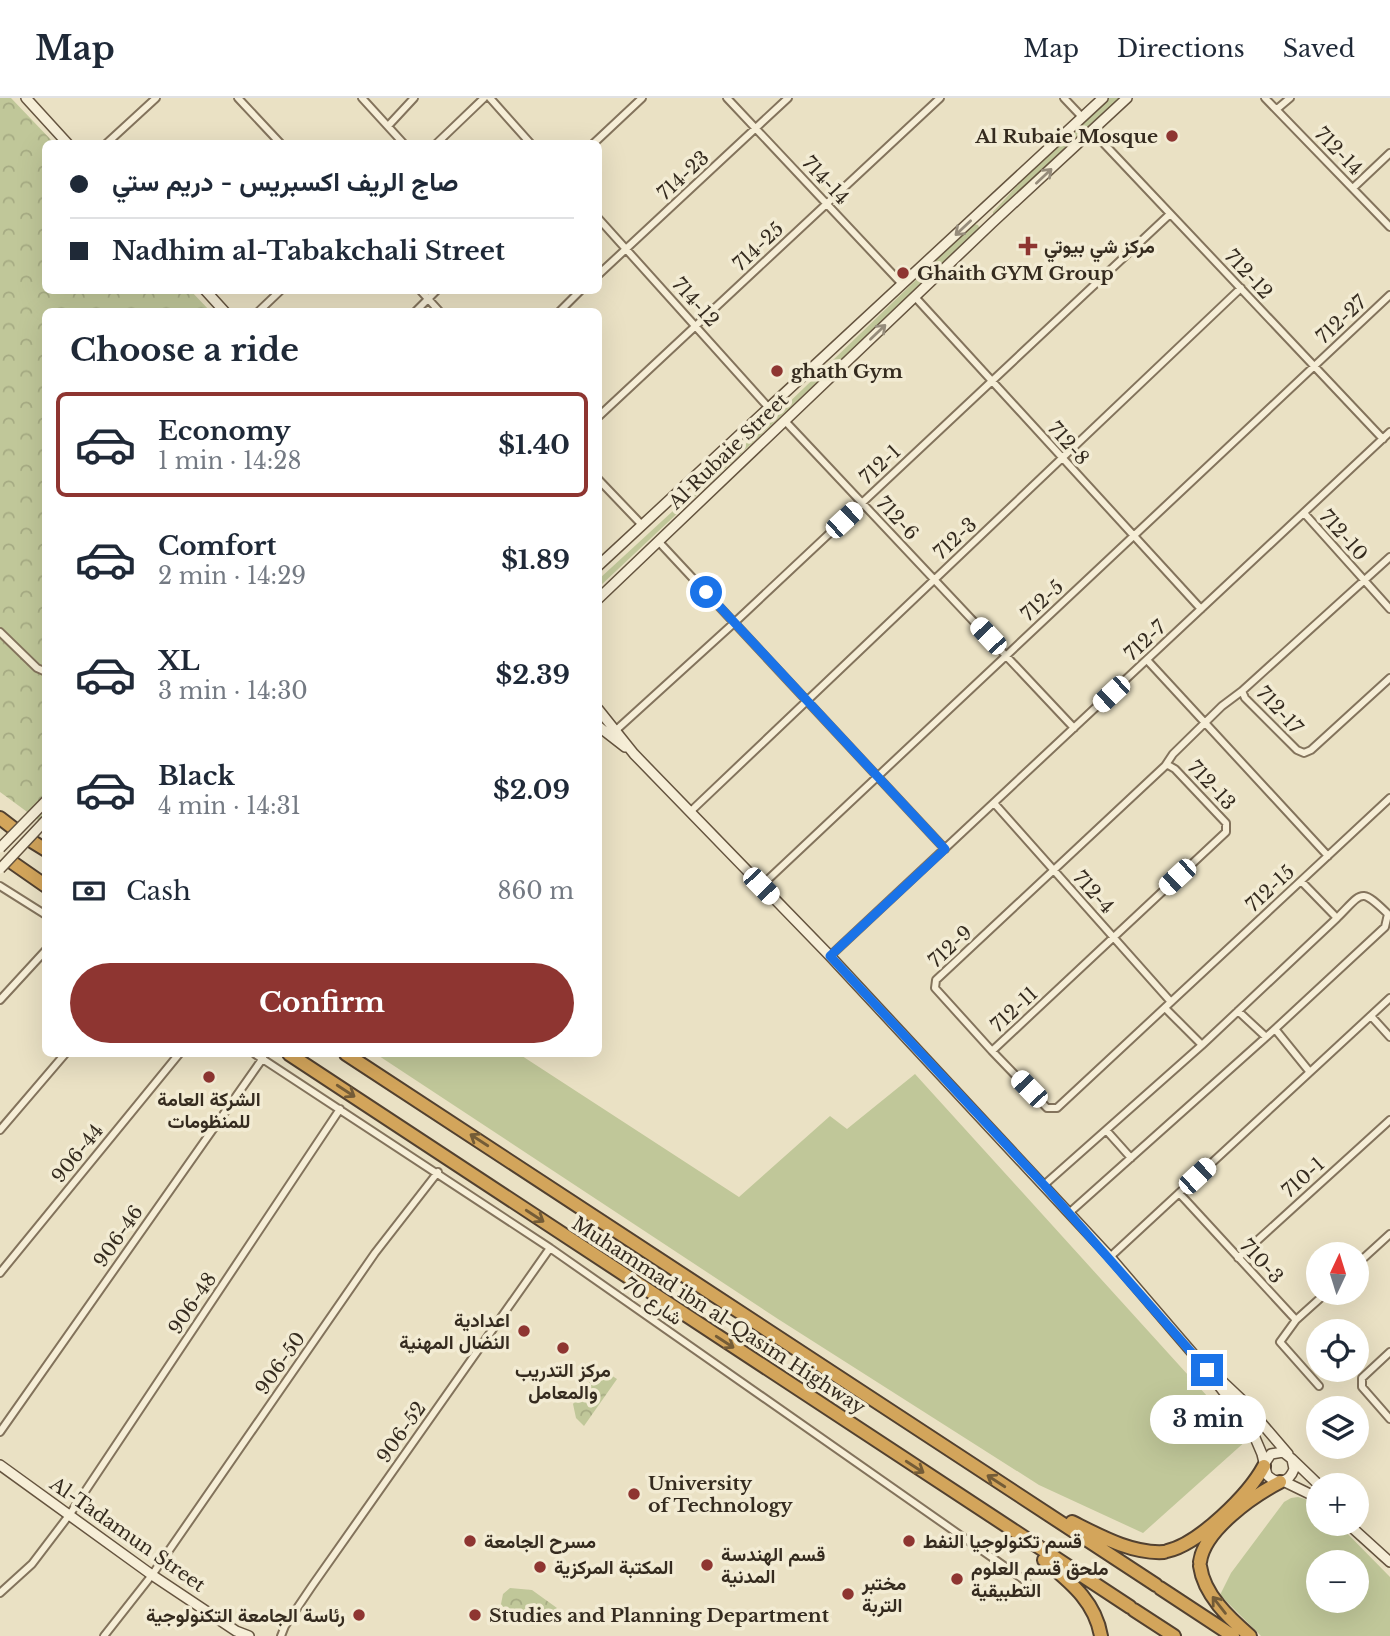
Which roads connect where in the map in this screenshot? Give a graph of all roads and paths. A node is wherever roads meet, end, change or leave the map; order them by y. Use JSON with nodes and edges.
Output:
{"nodes":[{"id":1,"x":26,"y":98,"type":"edge"},
{"id":2,"x":156,"y":98,"type":"edge"},
{"id":3,"x":238,"y":98,"type":"edge"},
{"id":4,"x":362,"y":98,"type":"edge"},
{"id":5,"x":414,"y":98,"type":"edge"},
{"id":6,"x":484,"y":98,"type":"edge"},
{"id":7,"x":490,"y":98,"type":"edge"},
{"id":8,"x":642,"y":98,"type":"edge"},
{"id":9,"x":727,"y":98,"type":"edge"},
{"id":10,"x":788,"y":98,"type":"edge"},
{"id":11,"x":940,"y":98,"type":"edge"},
{"id":12,"x":1064,"y":98,"type":"edge"},
{"id":13,"x":1103,"y":98,"type":"edge"},
{"id":14,"x":1127,"y":98,"type":"edge"},
{"id":15,"x":1265,"y":98,"type":"edge"},
{"id":16,"x":1290,"y":98,"type":"edge"},
{"id":17,"x":1277,"y":109,"type":"junction"},
{"id":18,"x":1082,"y":117,"type":"junction"},
{"id":19,"x":388,"y":126,"type":"junction"},
{"id":20,"x":756,"y":128,"type":"junction"},
{"id":21,"x":1092,"y":131,"type":"junction"},
{"id":22,"x":275,"y":137,"type":"junction"},
{"id":23,"x":64,"y":140,"type":"edge"},
{"id":24,"x":110,"y":140,"type":"edge"},
{"id":25,"x":272,"y":140,"type":"edge"},
{"id":26,"x":278,"y":140,"type":"edge"},
{"id":27,"x":400,"y":140,"type":"edge"},
{"id":28,"x":440,"y":140,"type":"edge"},
{"id":29,"x":527,"y":140,"type":"edge"},
{"id":30,"x":597,"y":140,"type":"edge"},
{"id":31,"x":1390,"y":153,"type":"edge"},
{"id":32,"x":1353,"y":188,"type":"junction"},
{"id":33,"x":827,"y":204,"type":"junction"},
{"id":34,"x":982,"y":211,"type":"junction"},
{"id":35,"x":1170,"y":214,"type":"junction"},
{"id":36,"x":602,"y":222,"type":"edge"},
{"id":37,"x":992,"y":223,"type":"junction"},
{"id":38,"x":1390,"y":227,"type":"edge"},
{"id":39,"x":626,"y":249,"type":"junction"},
{"id":40,"x":602,"y":271,"type":"edge"},
{"id":41,"x":902,"y":284,"type":"junction"},
{"id":42,"x":1241,"y":289,"type":"junction"},
{"id":43,"x":209,"y":294,"type":"edge"},
{"id":44,"x":277,"y":294,"type":"edge"},
{"id":45,"x":424,"y":294,"type":"edge"},
{"id":46,"x":433,"y":294,"type":"edge"},
{"id":47,"x":578,"y":294,"type":"edge"},
{"id":48,"x":1390,"y":295,"type":"edge"},
{"id":49,"x":915,"y":297,"type":"junction"},
{"id":50,"x":428,"y":299,"type":"junction"},
{"id":51,"x":221,"y":308,"type":"edge"},
{"id":52,"x":262,"y":308,"type":"edge"},
{"id":53,"x":419,"y":308,"type":"edge"},
{"id":54,"x":436,"y":308,"type":"edge"},
{"id":55,"x":563,"y":308,"type":"edge"},
{"id":56,"x":696,"y":326,"type":"junction"},
{"id":57,"x":1314,"y":366,"type":"junction"},
{"id":58,"x":992,"y":381,"type":"junction"},
{"id":59,"x":769,"y":408,"type":"junction"},
{"id":60,"x":602,"y":413,"type":"edge"},
{"id":61,"x":785,"y":421,"type":"junction"},
{"id":62,"x":1390,"y":432,"type":"edge"},
{"id":63,"x":1383,"y":439,"type":"junction"},
{"id":64,"x":1062,"y":458,"type":"junction"},
{"id":65,"x":602,"y":483,"type":"edge"},
{"id":66,"x":862,"y":503,"type":"junction"},
{"id":67,"x":1304,"y":513,"type":"junction"},
{"id":68,"x":642,"y":525,"type":"junction"},
{"id":69,"x":1133,"y":536,"type":"junction"},
{"id":70,"x":659,"y":542,"type":"junction"},
{"id":71,"x":1390,"y":557,"type":"edge"},
{"id":72,"x":602,"y":562,"type":"edge"},
{"id":73,"x":935,"y":579,"type":"junction"},
{"id":74,"x":1364,"y":581,"type":"junction"},
{"id":75,"x":602,"y":595,"type":"edge"},
{"id":76,"x":1390,"y":609,"type":"edge"},
{"id":77,"x":1201,"y":610,"type":"junction"},
{"id":78,"x":734,"y":623,"type":"junction"},
{"id":79,"x":0,"y":632,"type":"edge"},
{"id":80,"x":1006,"y":655,"type":"junction"},
{"id":81,"x":1147,"y":660,"type":"junction"},
{"id":82,"x":42,"y":670,"type":"edge"},
{"id":83,"x":1390,"y":678,"type":"edge"},
{"id":84,"x":1242,"y":691,"type":"junction"},
{"id":85,"x":807,"y":701,"type":"junction"},
{"id":86,"x":602,"y":715,"type":"edge"},
{"id":87,"x":1206,"y":724,"type":"junction"},
{"id":88,"x":1074,"y":727,"type":"junction"},
{"id":89,"x":602,"y":728,"type":"edge"},
{"id":90,"x":613,"y":733,"type":"junction"},
{"id":91,"x":1164,"y":766,"type":"junction"},
{"id":92,"x":877,"y":776,"type":"junction"},
{"id":93,"x":1390,"y":798,"type":"edge"},
{"id":94,"x":994,"y":803,"type":"junction"},
{"id":95,"x":42,"y":806,"type":"edge"},
{"id":96,"x":691,"y":811,"type":"junction"},
{"id":97,"x":0,"y":818,"type":"edge"},
{"id":98,"x":42,"y":824,"type":"edge"},
{"id":99,"x":13,"y":828,"type":"dead end"},
{"id":100,"x":33,"y":842,"type":"dead end"},
{"id":101,"x":42,"y":848,"type":"edge"},
{"id":102,"x":0,"y":849,"type":"edge"},
{"id":103,"x":945,"y":849,"type":"junction"},
{"id":104,"x":1328,"y":856,"type":"junction"},
{"id":105,"x":13,"y":863,"type":"dead end"},
{"id":106,"x":0,"y":869,"type":"edge"},
{"id":107,"x":1054,"y":870,"type":"junction"},
{"id":108,"x":1301,"y":881,"type":"junction"},
{"id":109,"x":42,"y":883,"type":"edge"},
{"id":110,"x":0,"y":886,"type":"edge"},
{"id":111,"x":761,"y":886,"type":"junction"},
{"id":112,"x":42,"y":912,"type":"edge"},
{"id":113,"x":1337,"y":918,"type":"junction"},
{"id":114,"x":1114,"y":938,"type":"junction"},
{"id":115,"x":42,"y":954,"type":"edge"},
{"id":116,"x":830,"y":956,"type":"junction"},
{"id":117,"x":1390,"y":998,"type":"edge"},
{"id":118,"x":0,"y":1000,"type":"edge"},
{"id":119,"x":1171,"y":1002,"type":"junction"},
{"id":120,"x":1165,"y":1008,"type":"junction"},
{"id":121,"x":1238,"y":1011,"type":"junction"},
{"id":122,"x":1371,"y":1016,"type":"junction"},
{"id":123,"x":1275,"y":1030,"type":"junction"},
{"id":124,"x":1266,"y":1037,"type":"junction"},
{"id":125,"x":1390,"y":1037,"type":"edge"},
{"id":126,"x":1202,"y":1045,"type":"junction"},
{"id":127,"x":992,"y":1051,"type":"junction"},
{"id":128,"x":62,"y":1057,"type":"edge"},
{"id":129,"x":176,"y":1057,"type":"edge"},
{"id":130,"x":294,"y":1057,"type":"edge"},
{"id":131,"x":351,"y":1057,"type":"edge"},
{"id":132,"x":262,"y":1058,"type":"joint"},
{"id":133,"x":1309,"y":1071,"type":"junction"},
{"id":134,"x":340,"y":1109,"type":"junction"},
{"id":135,"x":1390,"y":1120,"type":"edge"},
{"id":136,"x":0,"y":1130,"type":"edge"},
{"id":137,"x":1107,"y":1130,"type":"junction"},
{"id":138,"x":1131,"y":1158,"type":"junction"},
{"id":139,"x":438,"y":1172,"type":"junction"},
{"id":140,"x":1044,"y":1185,"type":"junction"},
{"id":141,"x":1179,"y":1194,"type":"junction"},
{"id":142,"x":1069,"y":1213,"type":"junction"},
{"id":143,"x":1390,"y":1234,"type":"edge"},
{"id":144,"x":550,"y":1248,"type":"junction"},
{"id":145,"x":1369,"y":1253,"type":"edge"},
{"id":146,"x":1110,"y":1257,"type":"junction"},
{"id":147,"x":1238,"y":1258,"type":"junction"},
{"id":148,"x":0,"y":1273,"type":"edge"},
{"id":149,"x":1312,"y":1306,"type":"edge"},
{"id":150,"x":1296,"y":1320,"type":"junction"},
{"id":151,"x":1390,"y":1352,"type":"edge"},
{"id":152,"x":1207,"y":1370,"type":"junction"},
{"id":153,"x":1319,"y":1386,"type":"dead end"},
{"id":154,"x":1390,"y":1419,"type":"edge"},
{"id":155,"x":0,"y":1432,"type":"edge"},
{"id":156,"x":1290,"y":1456,"type":"junction"},
{"id":157,"x":0,"y":1465,"type":"edge"},
{"id":158,"x":1264,"y":1465,"type":"junction"},
{"id":159,"x":1308,"y":1473,"type":"edge"},
{"id":160,"x":1282,"y":1482,"type":"junction"},
{"id":161,"x":1306,"y":1493,"type":"edge"},
{"id":162,"x":1019,"y":1496,"type":"junction"},
{"id":163,"x":70,"y":1514,"type":"junction"},
{"id":164,"x":1000,"y":1523,"type":"junction"},
{"id":165,"x":1363,"y":1536,"type":"edge"},
{"id":166,"x":1365,"y":1536,"type":"edge"},
{"id":167,"x":1369,"y":1541,"type":"junction"},
{"id":168,"x":1390,"y":1562,"type":"edge"},
{"id":169,"x":152,"y":1575,"type":"junction"},
{"id":170,"x":1027,"y":1582,"type":"dead end"},
{"id":171,"x":0,"y":1593,"type":"edge"},
{"id":172,"x":238,"y":1634,"type":"edge"},
{"id":173,"x":104,"y":1636,"type":"edge"},
{"id":174,"x":249,"y":1636,"type":"edge"},
{"id":175,"x":281,"y":1636,"type":"edge"},
{"id":176,"x":1101,"y":1636,"type":"edge"},
{"id":177,"x":1174,"y":1636,"type":"edge"},
{"id":178,"x":1233,"y":1636,"type":"edge"},
{"id":179,"x":1250,"y":1636,"type":"edge"}],
"edges":[{"from":1,"to":23,"type":"street"},
{"from":2,"to":24,"type":"street"},
{"from":3,"to":22,"type":"street"},
{"from":4,"to":19,"type":"street"},
{"from":5,"to":19,"type":"street"},
{"from":6,"to":28,"type":"street"},
{"from":7,"to":29,"type":"street"},
{"from":8,"to":30,"type":"street"},
{"from":9,"to":20,"type":"street","name":"714-14"},
{"from":10,"to":20,"type":"street","name":"714-23"},
{"from":11,"to":33,"type":"street","name":"714-25"},
{"from":12,"to":18,"type":"street"},
{"from":13,"to":18,"type":"street","name":"Al Rubaie Street"},
{"from":14,"to":21,"type":"street","name":"Al Rubaie Street"},
{"from":15,"to":17,"type":"street","name":"712-14"},
{"from":16,"to":17,"type":"street"},
{"from":17,"to":32,"type":"street","name":"712-14"},
{"from":18,"to":34,"type":"street","name":"Al Rubaie Street"},
{"from":19,"to":27,"type":"street"},
{"from":20,"to":33,"type":"street","name":"714-14"},
{"from":20,"to":39,"type":"street","name":"714-23"},
{"from":21,"to":35,"type":"street","name":"712-12"},
{"from":37,"to":21,"type":"street","name":"Al Rubaie Street","one_way":true},
{"from":22,"to":25,"type":"street"},
{"from":22,"to":26,"type":"street"},
{"from":31,"to":32,"type":"street"},
{"from":32,"to":38,"type":"street","name":"712-14"},
{"from":33,"to":41,"type":"street","name":"714-14"},
{"from":33,"to":56,"type":"street","name":"714-25"},
{"from":34,"to":37,"type":"street"},
{"from":34,"to":41,"type":"street","name":"Al Rubaie Street","one_way":true},
{"from":35,"to":42,"type":"street","name":"712-12"},
{"from":35,"to":58,"type":"street","name":"712-1"},
{"from":36,"to":39,"type":"street","name":"714-12"},
{"from":37,"to":49,"type":"street","name":"Al Rubaie Street"},
{"from":39,"to":40,"type":"street","name":"714-23"},
{"from":39,"to":56,"type":"street","name":"714-12"},
{"from":41,"to":59,"type":"street","name":"Al Rubaie Street"},
{"from":42,"to":57,"type":"street","name":"712-12"},
{"from":42,"to":64,"type":"street","name":"712-3"},
{"from":43,"to":51,"type":"street"},
{"from":44,"to":52,"type":"street"},
{"from":45,"to":50,"type":"street"},
{"from":46,"to":50,"type":"street"},
{"from":47,"to":55,"type":"street"},
{"from":48,"to":57,"type":"street","name":"712-27"},
{"from":49,"to":58,"type":"street","name":"712-8"},
{"from":61,"to":49,"type":"street","name":"Al Rubaie Street","one_way":true},
{"from":50,"to":53,"type":"street"},
{"from":50,"to":54,"type":"street"},
{"from":56,"to":59,"type":"street","name":"714-12"},
{"from":56,"to":60,"type":"street","name":"714-25"},
{"from":57,"to":63,"type":"street","name":"712-12"},
{"from":57,"to":69,"type":"street","name":"712-5"},
{"from":58,"to":64,"type":"street","name":"712-8"},
{"from":58,"to":66,"type":"street","name":"712-1"},
{"from":59,"to":68,"type":"street","name":"Al Rubaie Street"},
{"from":61,"to":66,"type":"street","name":"712-6"},
{"from":61,"to":70,"type":"street","name":"Al Rubaie Street"},
{"from":62,"to":63,"type":"street","name":"712-7"},
{"from":63,"to":67,"type":"street","name":"712-7"},
{"from":64,"to":69,"type":"street","name":"712-8"},
{"from":64,"to":73,"type":"street","name":"712-3"},
{"from":65,"to":68,"type":"street"},
{"from":66,"to":73,"type":"street","name":"712-6"},
{"from":66,"to":78,"type":"street","name":"712-1"},
{"from":67,"to":74,"type":"street","name":"712-10"},
{"from":67,"to":77,"type":"street","name":"712-7"},
{"from":68,"to":72,"type":"street","name":"Al Rubaie Street"},
{"from":69,"to":77,"type":"street","name":"712-8"},
{"from":69,"to":80,"type":"street","name":"712-5"},
{"from":70,"to":75,"type":"street","name":"Al Rubaie Street"},
{"from":70,"to":78,"type":"street"},
{"from":71,"to":74,"type":"street","name":"712-17"},
{"from":73,"to":80,"type":"street","name":"712-6"},
{"from":73,"to":85,"type":"street","name":"712-3"},
{"from":74,"to":76,"type":"street","name":"712-10"},
{"from":74,"to":84,"type":"street","name":"712-17"},
{"from":77,"to":81,"type":"street","name":"712-7"},
{"from":78,"to":85,"type":"street"},
{"from":78,"to":90,"type":"street","name":"712-1"},
{"from":79,"to":82,"type":"street"},
{"from":80,"to":88,"type":"street","name":"712-6"},
{"from":80,"to":92,"type":"street","name":"712-5"},
{"from":81,"to":87,"type":"street"},
{"from":81,"to":88,"type":"street","name":"712-7"},
{"from":83,"to":84,"type":"street","name":"712-17"},
{"from":84,"to":87,"type":"street"},
{"from":85,"to":92,"type":"street"},
{"from":85,"to":96,"type":"street","name":"712-3"},
{"from":86,"to":90,"type":"street"},
{"from":87,"to":91,"type":"street"},
{"from":87,"to":104,"type":"street"},
{"from":88,"to":94,"type":"street","name":"712-7"},
{"from":89,"to":90,"type":"street"},
{"from":90,"to":96,"type":"street"},
{"from":91,"to":107,"type":"street","name":"712-13"},
{"from":91,"to":114,"type":"street","name":"712-13"},
{"from":92,"to":103,"type":"street"},
{"from":92,"to":111,"type":"street","name":"712-5"},
{"from":93,"to":104,"type":"street","name":"712-15"},
{"from":94,"to":103,"type":"street","name":"712-7"},
{"from":94,"to":107,"type":"street","name":"712-4"},
{"from":95,"to":102,"type":"street","bridge":true},
{"from":96,"to":111,"type":"street"},
{"from":97,"to":99,"type":"highway"},
{"from":98,"to":106,"type":"street","bridge":true},
{"from":100,"to":101,"type":"highway"},
{"from":103,"to":116,"type":"street","name":"712-7"},
{"from":104,"to":108,"type":"street","name":"712-15"},
{"from":105,"to":109,"type":"highway"},
{"from":107,"to":114,"type":"street","name":"712-4"},
{"from":107,"to":127,"type":"street","name":"712-9"},
{"from":108,"to":113,"type":"street"},
{"from":108,"to":119,"type":"street","name":"712-15"},
{"from":110,"to":112,"type":"street"},
{"from":111,"to":116,"type":"street"},
{"from":113,"to":121,"type":"street"},
{"from":113,"to":123,"type":"street"},
{"from":114,"to":119,"type":"street","name":"712-4"},
{"from":114,"to":127,"type":"street","name":"712-11"},
{"from":115,"to":118,"type":"street"},
{"from":116,"to":140,"type":"street"},
{"from":117,"to":122,"type":"street"},
{"from":119,"to":120,"type":"street","name":"712-11"},
{"from":120,"to":126,"type":"street"},
{"from":120,"to":127,"type":"street","name":"712-11"},
{"from":121,"to":124,"type":"street"},
{"from":121,"to":126,"type":"street"},
{"from":122,"to":125,"type":"street"},
{"from":122,"to":133,"type":"street"},
{"from":123,"to":124,"type":"street"},
{"from":123,"to":133,"type":"street"},
{"from":124,"to":138,"type":"street"},
{"from":126,"to":137,"type":"street"},
{"from":128,"to":136,"type":"street"},
{"from":129,"to":148,"type":"street","name":"906-44"},
{"from":130,"to":164,"type":"highway","name":"Muhammad ibn al-Qasim Highway","one_way":true},
{"from":162,"to":131,"type":"highway","name":"Muhammad ibn al-Qasim Highway","one_way":true},
{"from":132,"to":134,"type":"street","name":"شارع 70"},
{"from":132,"to":155,"type":"street","name":"906-46"},
{"from":133,"to":141,"type":"street"},
{"from":134,"to":139,"type":"street","name":"شارع 70"},
{"from":134,"to":163,"type":"street","name":"906-48"},
{"from":135,"to":147,"type":"street","name":"710-1"},
{"from":137,"to":138,"type":"street"},
{"from":137,"to":140,"type":"street"},
{"from":138,"to":142,"type":"street"},
{"from":139,"to":144,"type":"street","name":"شارع 70"},
{"from":139,"to":169,"type":"street","name":"906-50"},
{"from":140,"to":142,"type":"street"},
{"from":141,"to":146,"type":"street"},
{"from":141,"to":147,"type":"street","name":"710-3"},
{"from":142,"to":146,"type":"street"},
{"from":143,"to":145,"type":"street"},
{"from":144,"to":170,"type":"street","name":"شارع 70"},
{"from":144,"to":175,"type":"street","name":"906-52"},
{"from":146,"to":152,"type":"street"},
{"from":147,"to":150,"type":"street","name":"710-3"},
{"from":149,"to":150,"type":"street"},
{"from":150,"to":153,"type":"street"},
{"from":151,"to":154,"type":"street"},
{"from":152,"to":156,"type":"street"},
{"from":152,"to":158,"type":"street"},
{"from":156,"to":158,"type":"street"},
{"from":156,"to":159,"type":"street"},
{"from":156,"to":160,"type":"street"},
{"from":157,"to":163,"type":"street","name":"Al-Tadamun Street"},
{"from":158,"to":160,"type":"street"},
{"from":158,"to":162,"type":"highway"},
{"from":160,"to":161,"type":"street"},
{"from":179,"to":160,"type":"highway","one_way":true},
{"from":162,"to":178,"type":"highway","name":"Muhammad ibn al-Qasim Highway"},
{"from":163,"to":169,"type":"street","name":"Al-Tadamun Street"},
{"from":163,"to":171,"type":"street","name":"906-48"},
{"from":164,"to":176,"type":"highway"},
{"from":164,"to":177,"type":"highway","name":"Muhammad ibn al-Qasim Highway"},
{"from":165,"to":167,"type":"street"},
{"from":166,"to":167,"type":"street"},
{"from":167,"to":168,"type":"street"},
{"from":169,"to":172,"type":"street","name":"Al-Tadamun Street"},
{"from":169,"to":173,"type":"street","name":"906-50"},
{"from":172,"to":174,"type":"street","name":"Al-Tadamun Street"}]}
